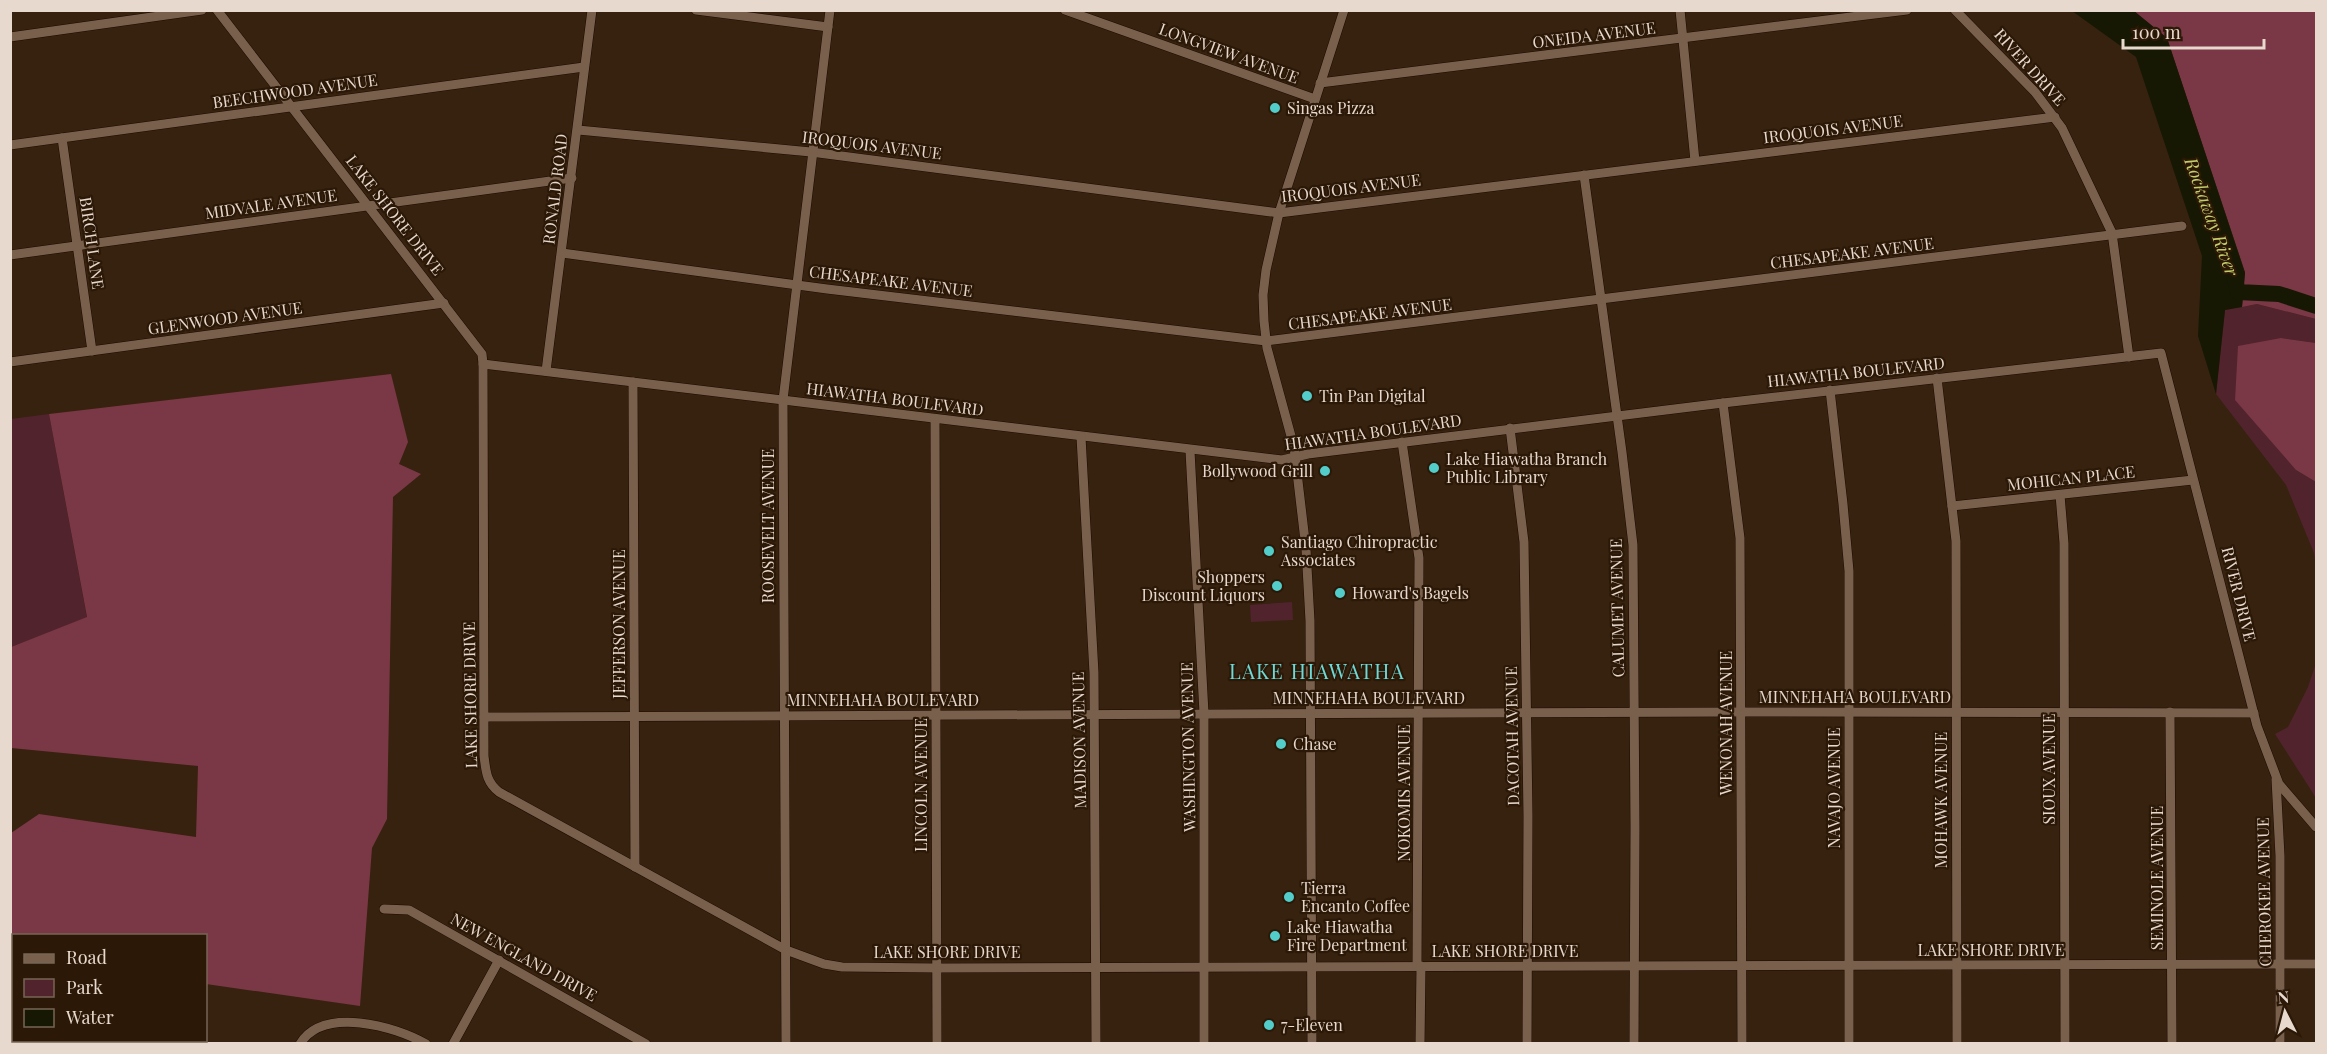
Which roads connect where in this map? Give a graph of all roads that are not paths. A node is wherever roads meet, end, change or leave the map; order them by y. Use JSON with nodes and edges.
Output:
{"nodes":[{"id":1,"x":202,"y":10,"type":"edge"},
{"id":2,"x":217,"y":10,"type":"edge"},
{"id":3,"x":592,"y":10,"type":"edge"},
{"id":4,"x":696,"y":10,"type":"edge"},
{"id":5,"x":830,"y":10,"type":"edge"},
{"id":6,"x":1065,"y":10,"type":"edge"},
{"id":7,"x":1344,"y":10,"type":"edge"},
{"id":8,"x":1680,"y":10,"type":"edge"},
{"id":9,"x":1906,"y":10,"type":"edge"},
{"id":10,"x":1955,"y":10,"type":"edge"},
{"id":11,"x":828,"y":27,"type":"junction"},
{"id":12,"x":10,"y":37,"type":"edge"},
{"id":13,"x":1684,"y":39,"type":"junction"},
{"id":14,"x":584,"y":67,"type":"junction"},
{"id":15,"x":1320,"y":83,"type":"junction"},
{"id":16,"x":1315,"y":99,"type":"junction"},
{"id":17,"x":292,"y":107,"type":"junction"},
{"id":18,"x":2055,"y":117,"type":"junction"},
{"id":19,"x":578,"y":130,"type":"junction"},
{"id":20,"x":62,"y":138,"type":"junction"},
{"id":21,"x":10,"y":145,"type":"edge"},
{"id":22,"x":811,"y":153,"type":"junction"},
{"id":23,"x":1695,"y":161,"type":"junction"},
{"id":24,"x":1584,"y":175,"type":"junction"},
{"id":25,"x":572,"y":178,"type":"junction"},
{"id":26,"x":368,"y":206,"type":"junction"},
{"id":27,"x":1279,"y":213,"type":"junction"},
{"id":28,"x":2182,"y":226,"type":"dead end"},
{"id":29,"x":2112,"y":236,"type":"junction"},
{"id":30,"x":78,"y":246,"type":"junction"},
{"id":31,"x":562,"y":253,"type":"junction"},
{"id":32,"x":10,"y":255,"type":"edge"},
{"id":33,"x":797,"y":285,"type":"junction"},
{"id":34,"x":1600,"y":300,"type":"junction"},
{"id":35,"x":444,"y":303,"type":"junction"},
{"id":36,"x":1266,"y":341,"type":"junction"},
{"id":37,"x":92,"y":351,"type":"junction"},
{"id":38,"x":2161,"y":353,"type":"joint"},
{"id":39,"x":2129,"y":357,"type":"junction"},
{"id":40,"x":10,"y":362,"type":"edge"},
{"id":41,"x":483,"y":364,"type":"junction"},
{"id":42,"x":546,"y":371,"type":"junction"},
{"id":43,"x":1937,"y":378,"type":"junction"},
{"id":44,"x":633,"y":382,"type":"junction"},
{"id":45,"x":1830,"y":390,"type":"junction"},
{"id":46,"x":783,"y":400,"type":"junction"},
{"id":47,"x":1723,"y":403,"type":"junction"},
{"id":48,"x":1617,"y":416,"type":"junction"},
{"id":49,"x":935,"y":419,"type":"junction"},
{"id":50,"x":1510,"y":429,"type":"junction"},
{"id":51,"x":1081,"y":437,"type":"junction"},
{"id":52,"x":1402,"y":442,"type":"junction"},
{"id":53,"x":1190,"y":451,"type":"junction"},
{"id":54,"x":1296,"y":457,"type":"junction"},
{"id":55,"x":2193,"y":480,"type":"junction"},
{"id":56,"x":2060,"y":495,"type":"junction"},
{"id":57,"x":1952,"y":506,"type":"junction"},
{"id":58,"x":1634,"y":712,"type":"junction"},
{"id":59,"x":1740,"y":712,"type":"junction"},
{"id":60,"x":1850,"y":712,"type":"junction"},
{"id":61,"x":2170,"y":712,"type":"junction"},
{"id":62,"x":1204,"y":713,"type":"junction"},
{"id":63,"x":1311,"y":713,"type":"junction"},
{"id":64,"x":1419,"y":713,"type":"junction"},
{"id":65,"x":1526,"y":713,"type":"junction"},
{"id":66,"x":1956,"y":713,"type":"junction"},
{"id":67,"x":2064,"y":713,"type":"junction"},
{"id":68,"x":2254,"y":713,"type":"junction"},
{"id":69,"x":1094,"y":714,"type":"junction"},
{"id":70,"x":783,"y":715,"type":"junction"},
{"id":71,"x":935,"y":715,"type":"junction"},
{"id":72,"x":634,"y":716,"type":"junction"},
{"id":73,"x":484,"y":717,"type":"junction"},
{"id":74,"x":2276,"y":775,"type":"junction"},
{"id":75,"x":2316,"y":827,"type":"edge"},
{"id":76,"x":635,"y":867,"type":"junction"},
{"id":77,"x":384,"y":909,"type":"dead end"},
{"id":78,"x":786,"y":950,"type":"junction"},
{"id":79,"x":499,"y":960,"type":"junction"},
{"id":80,"x":2281,"y":964,"type":"junction"},
{"id":81,"x":2316,"y":964,"type":"edge"},
{"id":82,"x":1527,"y":965,"type":"junction"},
{"id":83,"x":1634,"y":965,"type":"junction"},
{"id":84,"x":1957,"y":965,"type":"junction"},
{"id":85,"x":2065,"y":965,"type":"junction"},
{"id":86,"x":2172,"y":965,"type":"junction"},
{"id":87,"x":1097,"y":966,"type":"junction"},
{"id":88,"x":1204,"y":966,"type":"junction"},
{"id":89,"x":1312,"y":966,"type":"junction"},
{"id":90,"x":1419,"y":966,"type":"junction"},
{"id":91,"x":1741,"y":966,"type":"junction"},
{"id":92,"x":1849,"y":966,"type":"junction"},
{"id":93,"x":937,"y":968,"type":"junction"},
{"id":94,"x":300,"y":1044,"type":"edge"},
{"id":95,"x":426,"y":1044,"type":"edge"},
{"id":96,"x":453,"y":1044,"type":"edge"},
{"id":97,"x":646,"y":1044,"type":"edge"},
{"id":98,"x":786,"y":1044,"type":"edge"},
{"id":99,"x":937,"y":1044,"type":"edge"},
{"id":100,"x":1096,"y":1044,"type":"edge"},
{"id":101,"x":1204,"y":1044,"type":"edge"},
{"id":102,"x":1312,"y":1044,"type":"edge"},
{"id":103,"x":1420,"y":1044,"type":"edge"},
{"id":104,"x":1527,"y":1044,"type":"edge"},
{"id":105,"x":1634,"y":1044,"type":"edge"},
{"id":106,"x":1742,"y":1044,"type":"edge"},
{"id":107,"x":1849,"y":1044,"type":"edge"},
{"id":108,"x":1957,"y":1044,"type":"edge"},
{"id":109,"x":2065,"y":1044,"type":"edge"},
{"id":110,"x":2172,"y":1044,"type":"edge"},
{"id":111,"x":2280,"y":1044,"type":"edge"}],
"edges":[{"from":1,"to":12,"type":"street"},
{"from":2,"to":17,"type":"street","name":"LAKE SHORE DRIVE"},
{"from":3,"to":14,"type":"street","name":"RONALD ROAD"},
{"from":4,"to":11,"type":"street"},
{"from":5,"to":11,"type":"street","name":"ROOSEVELT AVENUE"},
{"from":6,"to":16,"type":"street","name":"LONGVIEW AVENUE"},
{"from":7,"to":15,"type":"street"},
{"from":8,"to":13,"type":"street"},
{"from":9,"to":13,"type":"street","name":"ONEIDA AVENUE"},
{"from":10,"to":18,"type":"street","name":"RIVER DRIVE"},
{"from":11,"to":22,"type":"street","name":"ROOSEVELT AVENUE"},
{"from":13,"to":15,"type":"street","name":"ONEIDA AVENUE"},
{"from":13,"to":23,"type":"street"},
{"from":14,"to":17,"type":"street","name":"BEECHWOOD AVENUE"},
{"from":14,"to":19,"type":"street","name":"RONALD ROAD"},
{"from":15,"to":16,"type":"street"},
{"from":16,"to":27,"type":"street"},
{"from":17,"to":20,"type":"street","name":"BEECHWOOD AVENUE"},
{"from":17,"to":26,"type":"street","name":"LAKE SHORE DRIVE"},
{"from":18,"to":23,"type":"street","name":"IROQUOIS AVENUE"},
{"from":18,"to":29,"type":"street","name":"RIVER DRIVE"},
{"from":19,"to":22,"type":"street","name":"IROQUOIS AVENUE"},
{"from":19,"to":25,"type":"street","name":"RONALD ROAD"},
{"from":20,"to":21,"type":"street","name":"BEECHWOOD AVENUE"},
{"from":20,"to":30,"type":"street","name":"BIRCH LANE"},
{"from":22,"to":27,"type":"street","name":"IROQUOIS AVENUE"},
{"from":22,"to":33,"type":"street","name":"ROOSEVELT AVENUE"},
{"from":23,"to":24,"type":"street","name":"IROQUOIS AVENUE"},
{"from":24,"to":27,"type":"street","name":"IROQUOIS AVENUE"},
{"from":24,"to":34,"type":"street","name":"CALUMET AVENUE"},
{"from":25,"to":26,"type":"street","name":"MIDVALE AVENUE"},
{"from":25,"to":31,"type":"street","name":"RONALD ROAD"},
{"from":26,"to":30,"type":"street","name":"MIDVALE AVENUE"},
{"from":26,"to":35,"type":"street","name":"LAKE SHORE DRIVE"},
{"from":27,"to":36,"type":"street"},
{"from":28,"to":29,"type":"street","name":"CHESAPEAKE AVENUE"},
{"from":29,"to":34,"type":"street","name":"CHESAPEAKE AVENUE"},
{"from":29,"to":39,"type":"street","name":"RIVER DRIVE"},
{"from":30,"to":32,"type":"street","name":"MIDVALE AVENUE"},
{"from":30,"to":37,"type":"street","name":"BIRCH LANE"},
{"from":31,"to":33,"type":"street","name":"CHESAPEAKE AVENUE"},
{"from":31,"to":42,"type":"street","name":"RONALD ROAD"},
{"from":33,"to":36,"type":"street","name":"CHESAPEAKE AVENUE"},
{"from":33,"to":46,"type":"street","name":"ROOSEVELT AVENUE"},
{"from":34,"to":36,"type":"street","name":"CHESAPEAKE AVENUE"},
{"from":34,"to":48,"type":"street","name":"CALUMET AVENUE"},
{"from":35,"to":37,"type":"street","name":"GLENWOOD AVENUE"},
{"from":35,"to":41,"type":"street","name":"LAKE SHORE DRIVE"},
{"from":36,"to":54,"type":"street"},
{"from":37,"to":40,"type":"street","name":"GLENWOOD AVENUE"},
{"from":38,"to":39,"type":"street","name":"HIAWATHA BOULEVARD"},
{"from":38,"to":55,"type":"street","name":"RIVER DRIVE"},
{"from":39,"to":43,"type":"street","name":"HIAWATHA BOULEVARD"},
{"from":41,"to":42,"type":"street","name":"HIAWATHA BOULEVARD"},
{"from":41,"to":73,"type":"street","name":"LAKE SHORE DRIVE"},
{"from":42,"to":44,"type":"street","name":"HIAWATHA BOULEVARD"},
{"from":43,"to":45,"type":"street","name":"HIAWATHA BOULEVARD"},
{"from":43,"to":57,"type":"street","name":"MOHAWK AVENUE"},
{"from":44,"to":46,"type":"street","name":"HIAWATHA BOULEVARD"},
{"from":44,"to":72,"type":"street","name":"JEFFERSON AVENUE"},
{"from":45,"to":47,"type":"street","name":"HIAWATHA BOULEVARD"},
{"from":45,"to":60,"type":"street","name":"NAVAJO AVENUE"},
{"from":46,"to":49,"type":"street","name":"HIAWATHA BOULEVARD"},
{"from":46,"to":70,"type":"street","name":"ROOSEVELT AVENUE"},
{"from":47,"to":48,"type":"street","name":"HIAWATHA BOULEVARD"},
{"from":47,"to":59,"type":"street","name":"WENONAH AVENUE"},
{"from":48,"to":50,"type":"street","name":"HIAWATHA BOULEVARD"},
{"from":48,"to":58,"type":"street","name":"CALUMET AVENUE"},
{"from":49,"to":51,"type":"street","name":"HIAWATHA BOULEVARD"},
{"from":49,"to":71,"type":"street","name":"LINCOLN AVENUE"},
{"from":50,"to":52,"type":"street","name":"HIAWATHA BOULEVARD"},
{"from":50,"to":65,"type":"street","name":"DACOTAH AVENUE"},
{"from":51,"to":53,"type":"street","name":"HIAWATHA BOULEVARD"},
{"from":51,"to":69,"type":"street","name":"MADISON AVENUE"},
{"from":52,"to":54,"type":"street","name":"HIAWATHA BOULEVARD"},
{"from":52,"to":64,"type":"street","name":"NOKOMIS AVENUE"},
{"from":53,"to":54,"type":"street","name":"HIAWATHA BOULEVARD"},
{"from":53,"to":62,"type":"street","name":"WASHINGTON AVENUE"},
{"from":54,"to":63,"type":"street"},
{"from":55,"to":56,"type":"street","name":"MOHICAN PLACE"},
{"from":55,"to":68,"type":"street","name":"RIVER DRIVE"},
{"from":56,"to":57,"type":"street","name":"MOHICAN PLACE"},
{"from":56,"to":67,"type":"street","name":"SIOUX AVENUE"},
{"from":57,"to":66,"type":"street","name":"MOHAWK AVENUE"},
{"from":58,"to":59,"type":"street","name":"MINNEHAHA BOULEVARD"},
{"from":58,"to":65,"type":"street","name":"MINNEHAHA BOULEVARD"},
{"from":58,"to":83,"type":"street","name":"CALUMET AVENUE"},
{"from":59,"to":60,"type":"street","name":"MINNEHAHA BOULEVARD"},
{"from":59,"to":91,"type":"street","name":"WENONAH AVENUE"},
{"from":60,"to":66,"type":"street","name":"MINNEHAHA BOULEVARD"},
{"from":60,"to":92,"type":"street","name":"NAVAJO AVENUE"},
{"from":61,"to":67,"type":"street","name":"MINNEHAHA BOULEVARD"},
{"from":61,"to":68,"type":"street","name":"MINNEHAHA BOULEVARD"},
{"from":61,"to":86,"type":"street","name":"SEMINOLE AVENUE"},
{"from":62,"to":63,"type":"street","name":"MINNEHAHA BOULEVARD"},
{"from":62,"to":69,"type":"street","name":"MINNEHAHA BOULEVARD"},
{"from":62,"to":88,"type":"street","name":"WASHINGTON AVENUE"},
{"from":63,"to":64,"type":"street","name":"MINNEHAHA BOULEVARD"},
{"from":63,"to":89,"type":"street"},
{"from":64,"to":65,"type":"street","name":"MINNEHAHA BOULEVARD"},
{"from":64,"to":90,"type":"street","name":"NOKOMIS AVENUE"},
{"from":65,"to":82,"type":"street","name":"DACOTAH AVENUE"},
{"from":66,"to":67,"type":"street","name":"MINNEHAHA BOULEVARD"},
{"from":66,"to":84,"type":"street","name":"MOHAWK AVENUE"},
{"from":67,"to":85,"type":"street","name":"SIOUX AVENUE"},
{"from":68,"to":74,"type":"street","name":"RIVER DRIVE"},
{"from":69,"to":71,"type":"street","name":"MINNEHAHA BOULEVARD"},
{"from":69,"to":87,"type":"street","name":"MADISON AVENUE"},
{"from":70,"to":71,"type":"street","name":"MINNEHAHA BOULEVARD"},
{"from":70,"to":72,"type":"street","name":"MINNEHAHA BOULEVARD"},
{"from":70,"to":78,"type":"street","name":"ROOSEVELT AVENUE"},
{"from":71,"to":93,"type":"street","name":"LINCOLN AVENUE"},
{"from":72,"to":73,"type":"street","name":"MINNEHAHA BOULEVARD"},
{"from":72,"to":76,"type":"street","name":"JEFFERSON AVENUE"},
{"from":73,"to":76,"type":"street","name":"LAKE SHORE DRIVE"},
{"from":74,"to":75,"type":"street","name":"RIVER DRIVE"},
{"from":74,"to":80,"type":"street","name":"CHEROKEE AVENUE"},
{"from":76,"to":78,"type":"street","name":"LAKE SHORE DRIVE"},
{"from":77,"to":79,"type":"street","name":"NEW ENGLAND DRIVE"},
{"from":78,"to":93,"type":"street","name":"LAKE SHORE DRIVE"},
{"from":78,"to":98,"type":"street","name":"ROOSEVELT AVENUE"},
{"from":79,"to":96,"type":"street"},
{"from":79,"to":97,"type":"street","name":"NEW ENGLAND DRIVE"},
{"from":80,"to":81,"type":"street","name":"LAKE SHORE DRIVE"},
{"from":80,"to":86,"type":"street","name":"LAKE SHORE DRIVE"},
{"from":80,"to":111,"type":"street","name":"CHEROKEE AVENUE"},
{"from":82,"to":83,"type":"street","name":"LAKE SHORE DRIVE"},
{"from":82,"to":90,"type":"street","name":"LAKE SHORE DRIVE"},
{"from":82,"to":104,"type":"street","name":"DACOTAH AVENUE"},
{"from":83,"to":91,"type":"street","name":"LAKE SHORE DRIVE"},
{"from":83,"to":105,"type":"street","name":"CALUMET AVENUE"},
{"from":84,"to":85,"type":"street","name":"LAKE SHORE DRIVE"},
{"from":84,"to":92,"type":"street","name":"LAKE SHORE DRIVE"},
{"from":84,"to":108,"type":"street","name":"MOHAWK AVENUE"},
{"from":85,"to":86,"type":"street","name":"LAKE SHORE DRIVE"},
{"from":85,"to":109,"type":"street","name":"SIOUX AVENUE"},
{"from":86,"to":110,"type":"street","name":"SEMINOLE AVENUE"},
{"from":87,"to":88,"type":"street","name":"LAKE SHORE DRIVE"},
{"from":87,"to":93,"type":"street","name":"LAKE SHORE DRIVE"},
{"from":87,"to":100,"type":"street","name":"MADISON AVENUE"},
{"from":88,"to":89,"type":"street","name":"LAKE SHORE DRIVE"},
{"from":88,"to":101,"type":"street","name":"WASHINGTON AVENUE"},
{"from":89,"to":90,"type":"street","name":"LAKE SHORE DRIVE"},
{"from":89,"to":102,"type":"street"},
{"from":90,"to":103,"type":"street","name":"NOKOMIS AVENUE"},
{"from":91,"to":92,"type":"street","name":"LAKE SHORE DRIVE"},
{"from":91,"to":106,"type":"street","name":"WENONAH AVENUE"},
{"from":92,"to":107,"type":"street","name":"NAVAJO AVENUE"},
{"from":93,"to":99,"type":"street","name":"LINCOLN AVENUE"},
{"from":94,"to":95,"type":"street"}]}
